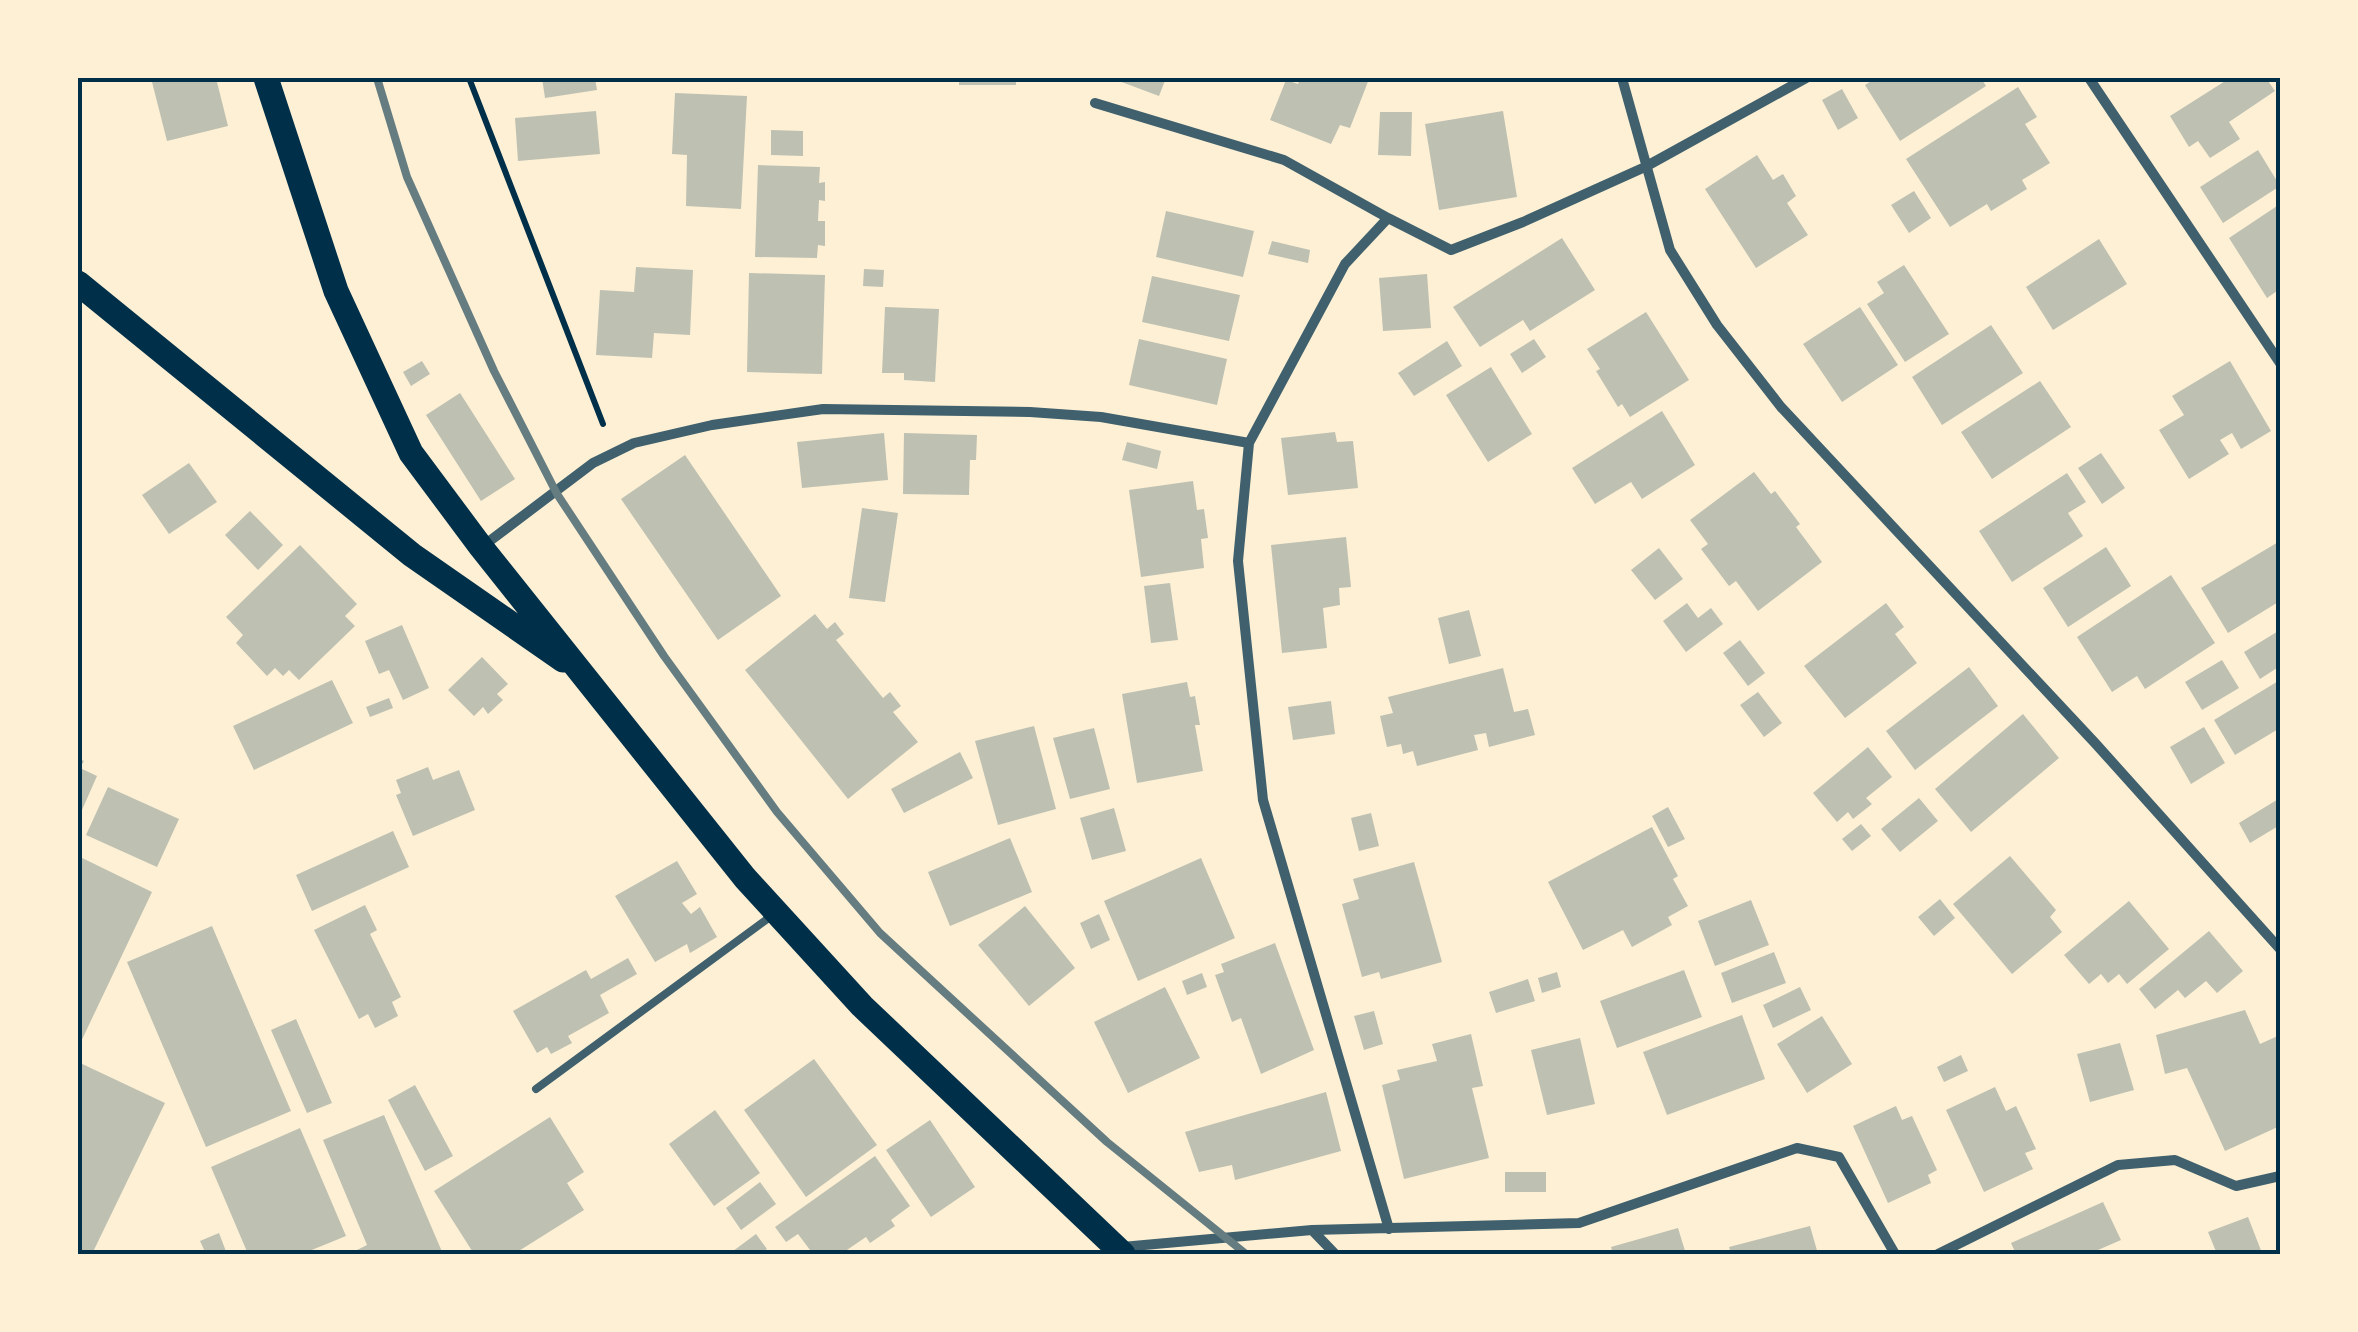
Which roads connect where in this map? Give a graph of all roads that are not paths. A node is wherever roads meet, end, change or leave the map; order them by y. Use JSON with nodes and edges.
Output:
{"nodes":[{"id":1,"x":266,"y":78,"type":"edge"},
{"id":2,"x":1622,"y":78,"type":"edge"},
{"id":3,"x":1806,"y":78,"type":"edge"},
{"id":4,"x":2089,"y":78,"type":"edge"},
{"id":5,"x":1095,"y":103,"type":"dead end"},
{"id":6,"x":1645,"y":167,"type":"junction"},
{"id":7,"x":1388,"y":218,"type":"junction"},
{"id":8,"x":78,"y":283,"type":"edge"},
{"id":9,"x":2280,"y":363,"type":"edge"},
{"id":10,"x":1249,"y":443,"type":"junction"},
{"id":11,"x":481,"y":547,"type":"junction"},
{"id":12,"x":586,"y":676,"type":"junction"},
{"id":13,"x":777,"y":912,"type":"junction"},
{"id":14,"x":2280,"y":949,"type":"edge"},
{"id":15,"x":536,"y":1089,"type":"dead end"},
{"id":16,"x":2280,"y":1176,"type":"edge"},
{"id":17,"x":1389,"y":1228,"type":"junction"},
{"id":18,"x":1306,"y":1231,"type":"junction"},
{"id":19,"x":1121,"y":1251,"type":"edge"},
{"id":20,"x":1335,"y":1254,"type":"edge"},
{"id":21,"x":1895,"y":1254,"type":"edge"},
{"id":22,"x":1938,"y":1254,"type":"edge"}],
"edges":[{"from":1,"to":11,"type":"main road"},
{"from":2,"to":6,"type":"street"},
{"from":3,"to":6,"type":"street"},
{"from":4,"to":9,"type":"street"},
{"from":5,"to":7,"type":"street"},
{"from":6,"to":7,"type":"street"},
{"from":6,"to":14,"type":"street"},
{"from":7,"to":10,"type":"street"},
{"from":8,"to":12,"type":"main road"},
{"from":10,"to":11,"type":"street"},
{"from":10,"to":17,"type":"street"},
{"from":11,"to":12,"type":"main road"},
{"from":12,"to":13,"type":"main road"},
{"from":13,"to":15,"type":"lane"},
{"from":13,"to":19,"type":"main road"},
{"from":16,"to":22,"type":"street"},
{"from":17,"to":18,"type":"street"},
{"from":17,"to":21,"type":"street"},
{"from":18,"to":19,"type":"street"},
{"from":18,"to":20,"type":"street"}]}
